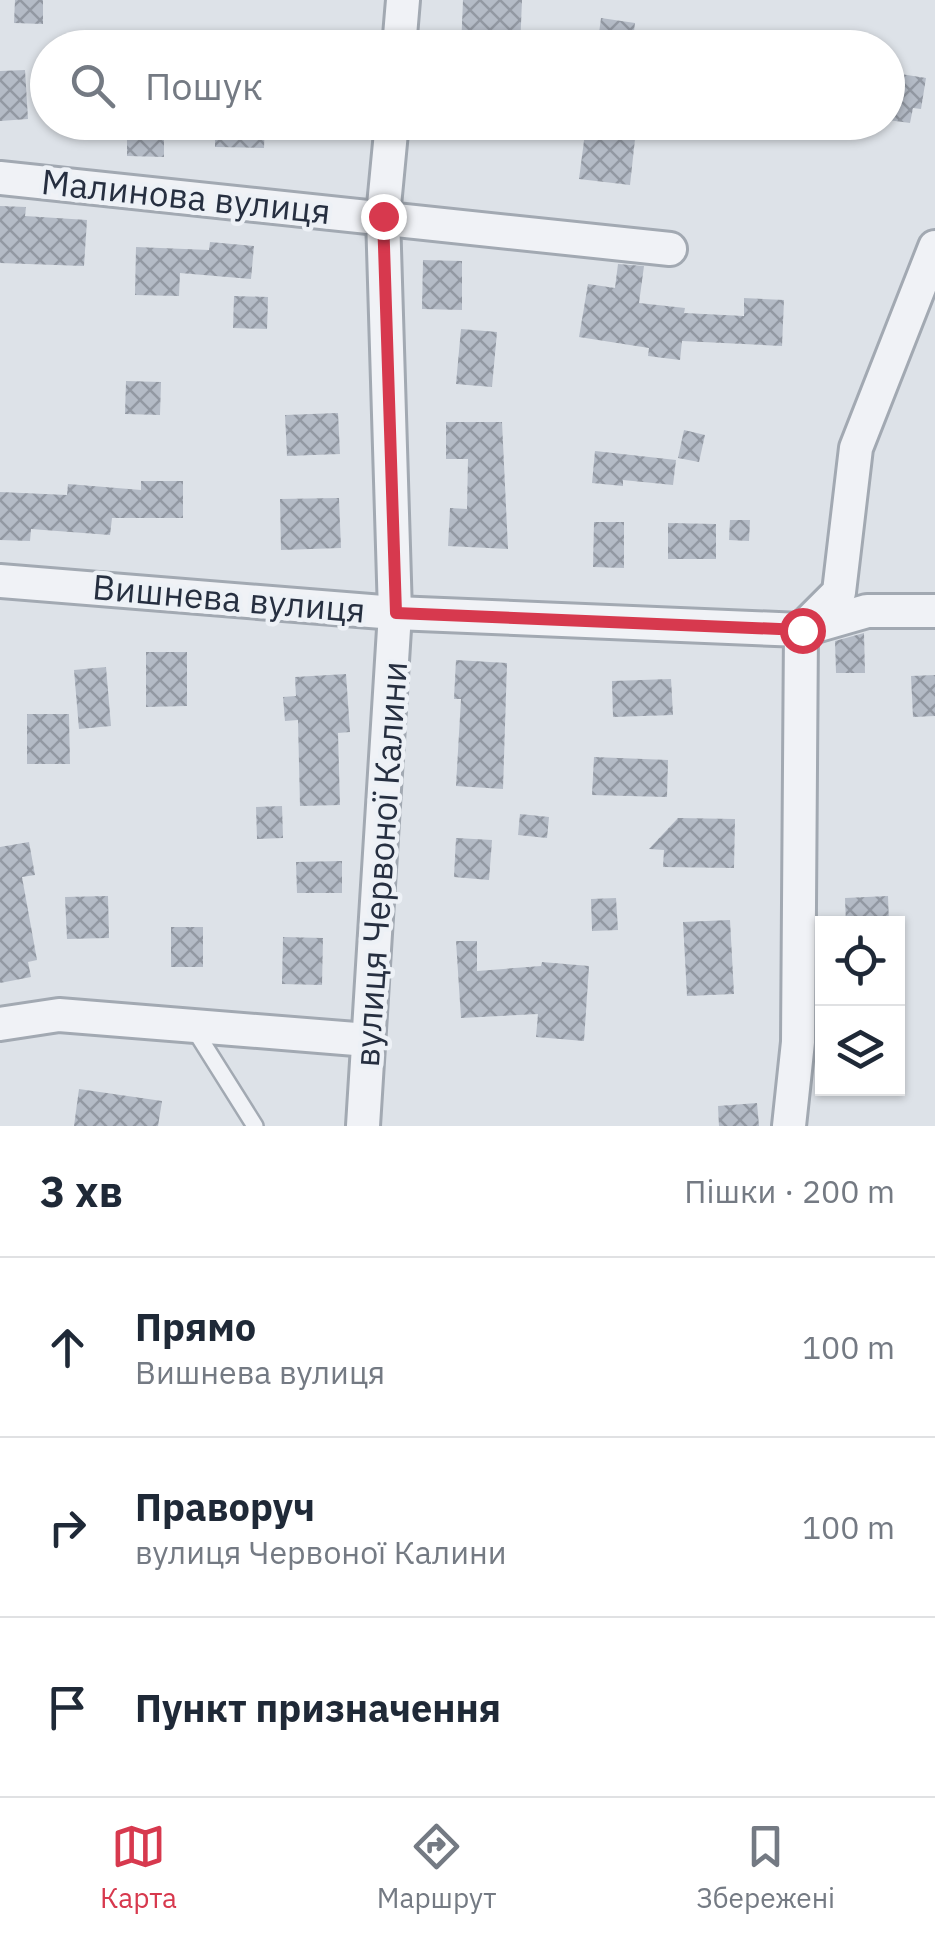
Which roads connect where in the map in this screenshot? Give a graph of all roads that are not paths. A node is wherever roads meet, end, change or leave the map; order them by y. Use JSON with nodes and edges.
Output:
{"nodes":[{"id":1,"x":403,"y":0,"type":"edge"},
{"id":2,"x":400,"y":30,"type":"edge"},
{"id":3,"x":390,"y":140,"type":"edge"},
{"id":4,"x":0,"y":178,"type":"edge"},
{"id":5,"x":383,"y":216,"type":"junction"},
{"id":6,"x":935,"y":247,"type":"edge"},
{"id":7,"x":670,"y":249,"type":"dead end"},
{"id":8,"x":0,"y":581,"type":"edge"},
{"id":9,"x":935,"y":611,"type":"edge"},
{"id":10,"x":396,"y":613,"type":"junction"},
{"id":11,"x":802,"y":630,"type":"junction"},
{"id":12,"x":0,"y":1024,"type":"edge"},
{"id":13,"x":192,"y":1025,"type":"junction"},
{"id":14,"x":368,"y":1040,"type":"junction"},
{"id":15,"x":255,"y":1126,"type":"edge"},
{"id":16,"x":363,"y":1126,"type":"edge"},
{"id":17,"x":789,"y":1126,"type":"edge"}],
"edges":[{"from":1,"to":2,"type":"street"},
{"from":3,"to":5,"type":"street","name":"вулиця Червоної Калини"},
{"from":4,"to":5,"type":"street","name":"Малинова вулиця"},
{"from":5,"to":7,"type":"street","name":"Малинова вулиця"},
{"from":5,"to":10,"type":"street","name":"вулиця Червоної Калини"},
{"from":6,"to":11,"type":"street"},
{"from":8,"to":10,"type":"street","name":"Вишнева вулиця"},
{"from":9,"to":11,"type":"street","name":"Вишнева вулиця"},
{"from":10,"to":11,"type":"street","name":"Вишнева вулиця"},
{"from":10,"to":14,"type":"street","name":"вулиця Червоної Калини"},
{"from":11,"to":17,"type":"street"},
{"from":12,"to":13,"type":"street"},
{"from":13,"to":14,"type":"street"},
{"from":13,"to":15,"type":"lane"},
{"from":14,"to":16,"type":"street","name":"вулиця Червоної Калини"}]}
